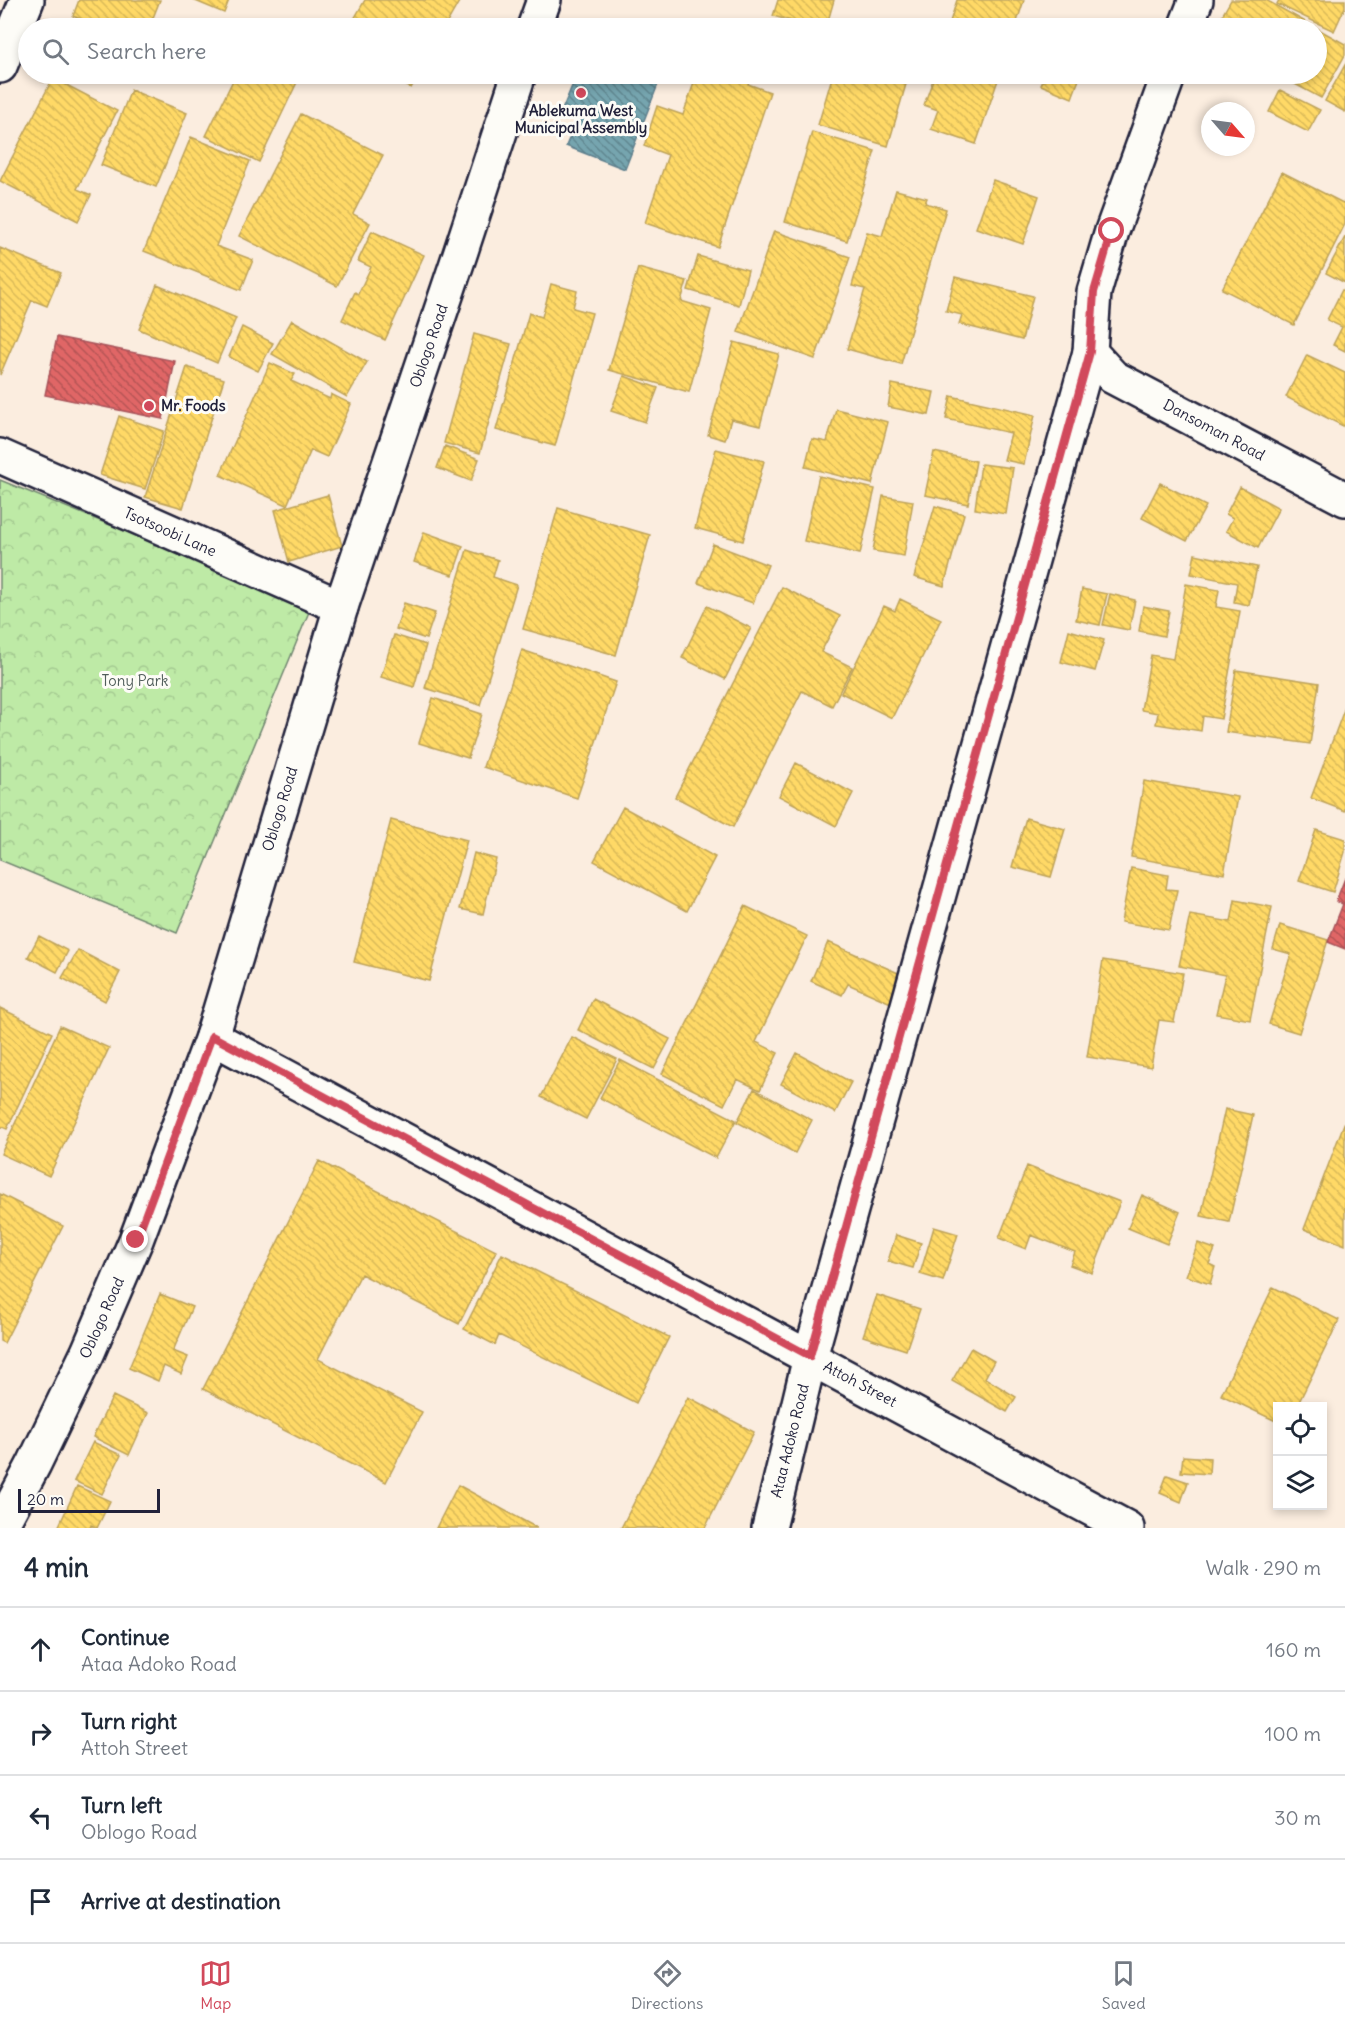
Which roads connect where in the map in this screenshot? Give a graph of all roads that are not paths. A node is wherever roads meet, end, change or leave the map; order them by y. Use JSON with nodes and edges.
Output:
{"nodes":[{"id":1,"x":27,"y":0,"type":"edge"},
{"id":2,"x":544,"y":0,"type":"edge"},
{"id":3,"x":1196,"y":0,"type":"edge"},
{"id":4,"x":20,"y":18,"type":"edge"},
{"id":5,"x":538,"y":18,"type":"edge"},
{"id":6,"x":1189,"y":18,"type":"edge"},
{"id":7,"x":18,"y":22,"type":"edge"},
{"id":8,"x":0,"y":66,"type":"edge"},
{"id":9,"x":516,"y":84,"type":"edge"},
{"id":10,"x":1165,"y":84,"type":"edge"},
{"id":11,"x":1090,"y":352,"type":"junction"},
{"id":12,"x":0,"y":456,"type":"edge"},
{"id":13,"x":1345,"y":499,"type":"edge"},
{"id":14,"x":341,"y":607,"type":"junction"},
{"id":15,"x":212,"y":1036,"type":"junction"},
{"id":16,"x":810,"y":1356,"type":"junction"},
{"id":17,"x":0,"y":1528,"type":"edge"},
{"id":18,"x":769,"y":1528,"type":"edge"},
{"id":19,"x":1127,"y":1528,"type":"edge"}],
"edges":[{"from":1,"to":4,"type":"street"},
{"from":2,"to":5,"type":"street"},
{"from":3,"to":6,"type":"street"},
{"from":7,"to":8,"type":"street"},
{"from":9,"to":14,"type":"street","name":"Oblogo Road"},
{"from":10,"to":11,"type":"street","name":"Ataa Adoko Road"},
{"from":11,"to":13,"type":"street","name":"Dansoman Road"},
{"from":11,"to":16,"type":"street","name":"Ataa Adoko Road"},
{"from":12,"to":14,"type":"street","name":"Tsotsoobi Lane"},
{"from":14,"to":15,"type":"street","name":"Oblogo Road"},
{"from":15,"to":16,"type":"street","name":"Attoh Street"},
{"from":15,"to":17,"type":"street","name":"Oblogo Road"},
{"from":16,"to":18,"type":"street","name":"Ataa Adoko Road"},
{"from":16,"to":19,"type":"street","name":"Attoh Street"}]}
